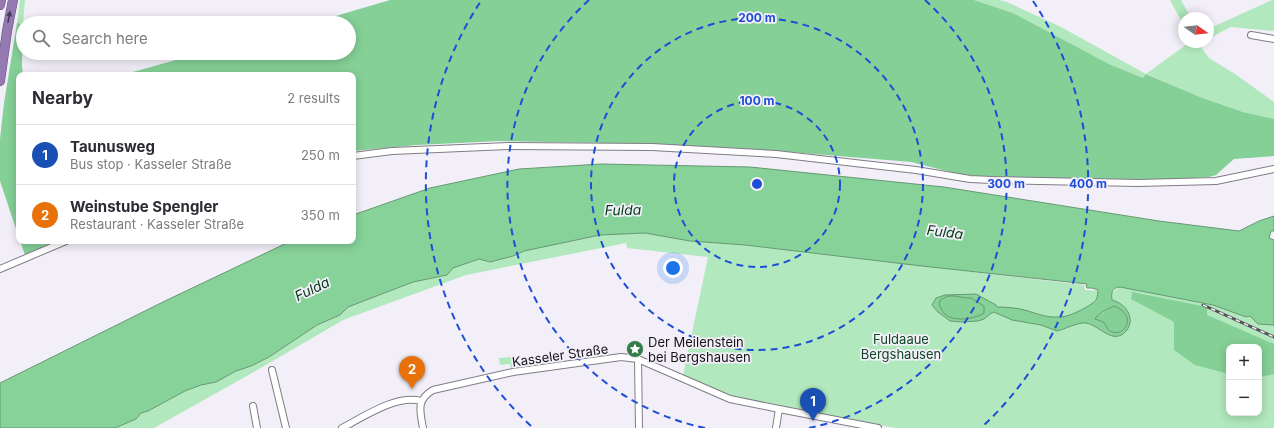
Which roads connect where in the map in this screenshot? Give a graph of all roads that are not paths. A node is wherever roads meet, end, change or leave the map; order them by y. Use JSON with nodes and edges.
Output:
{"nodes":[{"id":1,"x":1,"y":0,"type":"edge"},
{"id":2,"x":12,"y":0,"type":"edge"},
{"id":3,"x":0,"y":5,"type":"edge"},
{"id":4,"x":1251,"y":35,"type":"dead end"},
{"id":5,"x":1274,"y":39,"type":"edge"},
{"id":6,"x":0,"y":81,"type":"edge"},
{"id":7,"x":356,"y":156,"type":"edge"},
{"id":8,"x":1274,"y":169,"type":"edge"},
{"id":9,"x":59,"y":244,"type":"edge"},
{"id":10,"x":0,"y":269,"type":"edge"},
{"id":11,"x":638,"y":359,"type":"junction"},
{"id":12,"x":272,"y":370,"type":"dead end"},
{"id":13,"x":421,"y":401,"type":"junction"},
{"id":14,"x":253,"y":406,"type":"dead end"},
{"id":15,"x":779,"y":409,"type":"junction"},
{"id":16,"x":257,"y":428,"type":"edge"},
{"id":17,"x":286,"y":428,"type":"edge"},
{"id":18,"x":342,"y":428,"type":"edge"},
{"id":19,"x":423,"y":428,"type":"edge"},
{"id":20,"x":639,"y":428,"type":"edge"},
{"id":21,"x":776,"y":428,"type":"edge"},
{"id":22,"x":878,"y":428,"type":"edge"}],
"edges":[{"from":1,"to":3,"type":"highway"},
{"from":6,"to":2,"type":"highway","one_way":true},
{"from":4,"to":5,"type":"street"},
{"from":7,"to":8,"type":"street"},
{"from":9,"to":10,"type":"street"},
{"from":11,"to":13,"type":"street","name":"Kasseler Straße"},
{"from":11,"to":15,"type":"street","name":"Kasseler Straße"},
{"from":11,"to":20,"type":"street"},
{"from":12,"to":17,"type":"street"},
{"from":13,"to":18,"type":"street"},
{"from":13,"to":19,"type":"street"},
{"from":14,"to":16,"type":"street"},
{"from":15,"to":21,"type":"street"},
{"from":15,"to":22,"type":"street","name":"Kasseler Straße"}]}
